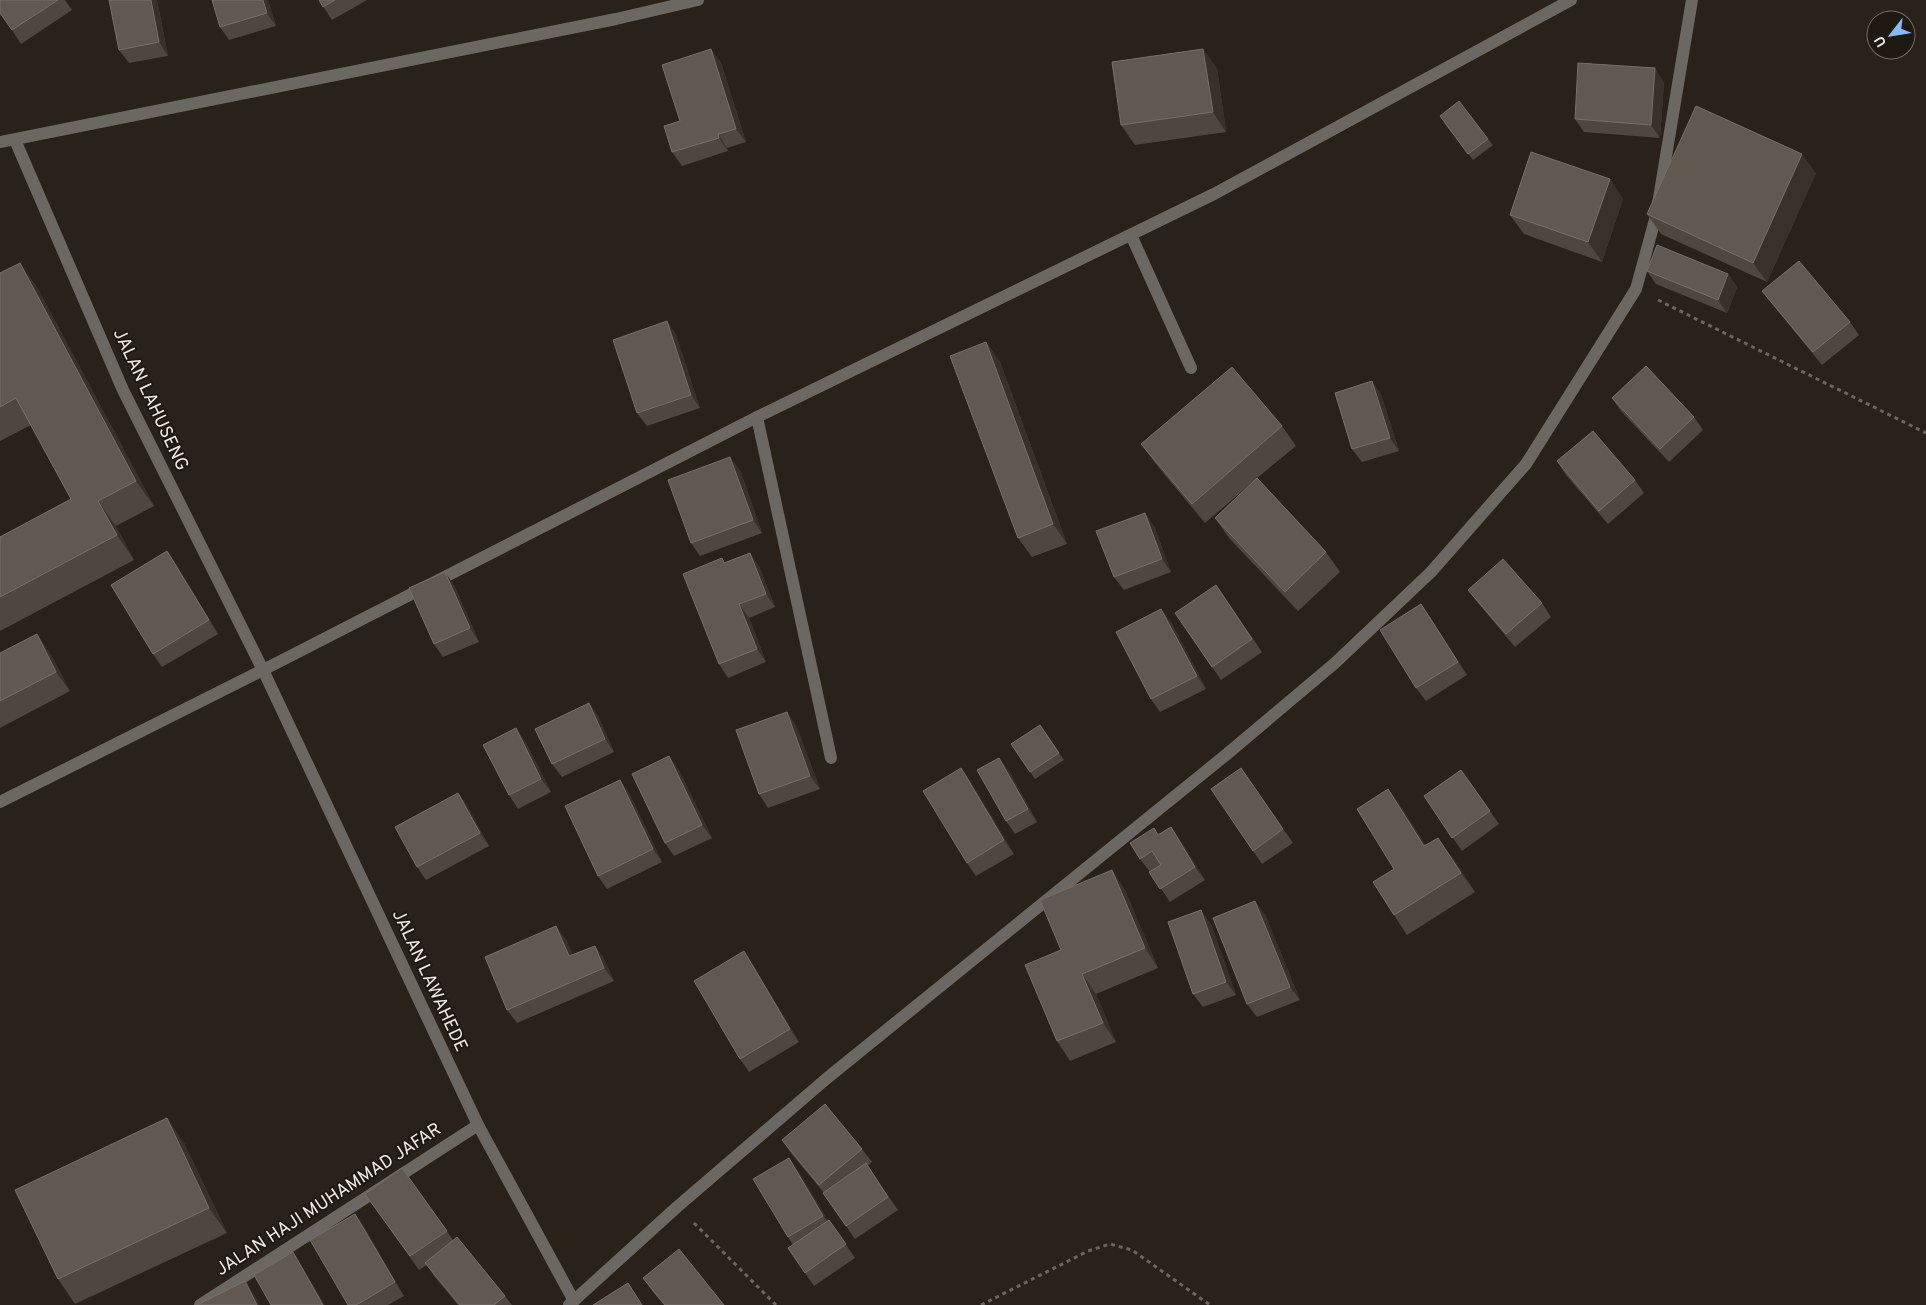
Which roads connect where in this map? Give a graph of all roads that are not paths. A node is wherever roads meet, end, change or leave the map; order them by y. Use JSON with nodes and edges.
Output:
{"nodes":[{"id":1,"x":698,"y":0,"type":"edge"},
{"id":2,"x":1571,"y":0,"type":"edge"},
{"id":3,"x":1692,"y":0,"type":"edge"},
{"id":4,"x":15,"y":140,"type":"junction"},
{"id":5,"x":0,"y":142,"type":"edge"},
{"id":6,"x":1131,"y":235,"type":"junction"},
{"id":7,"x":1191,"y":368,"type":"dead end"},
{"id":8,"x":757,"y":417,"type":"junction"},
{"id":9,"x":263,"y":670,"type":"junction"},
{"id":10,"x":831,"y":758,"type":"dead end"},
{"id":11,"x":0,"y":802,"type":"edge"},
{"id":12,"x":478,"y":1125,"type":"junction"},
{"id":13,"x":571,"y":1303,"type":"edge"},
{"id":14,"x":200,"y":1305,"type":"edge"}],
"edges":[{"from":1,"to":4,"type":"street"},
{"from":2,"to":6,"type":"street"},
{"from":3,"to":13,"type":"street"},
{"from":4,"to":5,"type":"street"},
{"from":4,"to":9,"type":"street","name":"JALAN LAHUSENG"},
{"from":6,"to":7,"type":"street"},
{"from":6,"to":8,"type":"street"},
{"from":8,"to":9,"type":"street"},
{"from":8,"to":10,"type":"street"},
{"from":9,"to":11,"type":"street"},
{"from":9,"to":12,"type":"street","name":"JALAN LAWAHEDE"},
{"from":12,"to":13,"type":"street","name":"JALAN LAWAHEDE"},
{"from":12,"to":14,"type":"street","name":"JALAN HAJI MUHAMMAD JAFAR"}]}
